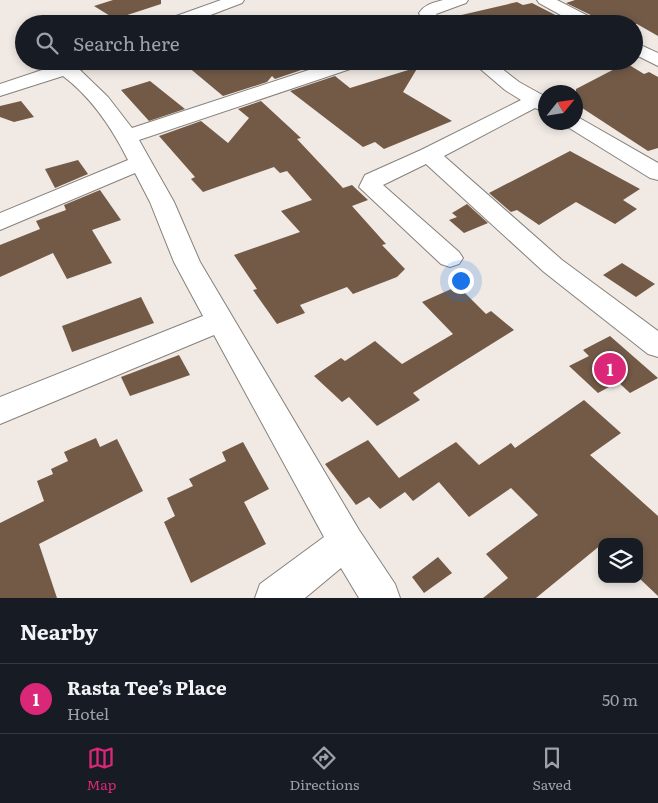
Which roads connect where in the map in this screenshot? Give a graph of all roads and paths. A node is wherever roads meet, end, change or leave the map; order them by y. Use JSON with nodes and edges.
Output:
{"nodes":[{"id":1,"x":236,"y":0,"type":"edge"},
{"id":2,"x":460,"y":0,"type":"edge"},
{"id":3,"x":545,"y":0,"type":"edge"},
{"id":4,"x":195,"y":15,"type":"edge"},
{"id":5,"x":427,"y":15,"type":"edge"},
{"id":6,"x":573,"y":15,"type":"edge"},
{"id":7,"x":643,"y":52,"type":"edge"},
{"id":8,"x":658,"y":60,"type":"edge"},
{"id":9,"x":62,"y":70,"type":"edge"},
{"id":10,"x":79,"y":70,"type":"edge"},
{"id":11,"x":328,"y":70,"type":"edge"},
{"id":12,"x":492,"y":70,"type":"edge"},
{"id":13,"x":0,"y":90,"type":"edge"},
{"id":14,"x":538,"y":101,"type":"edge"},
{"id":15,"x":538,"y":104,"type":"edge"},
{"id":16,"x":583,"y":128,"type":"edge"},
{"id":17,"x":127,"y":137,"type":"junction"},
{"id":18,"x":428,"y":155,"type":"junction"},
{"id":19,"x":140,"y":162,"type":"junction"},
{"id":20,"x":658,"y":173,"type":"edge"},
{"id":21,"x":0,"y":222,"type":"edge"},
{"id":22,"x":450,"y":258,"type":"dead end"},
{"id":23,"x":221,"y":320,"type":"junction"},
{"id":24,"x":658,"y":346,"type":"edge"},
{"id":25,"x":0,"y":411,"type":"edge"},
{"id":26,"x":346,"y":542,"type":"junction"},
{"id":27,"x":274,"y":598,"type":"edge"},
{"id":28,"x":381,"y":598,"type":"edge"}],
"edges":[{"from":1,"to":4,"type":"street"},
{"from":2,"to":5,"type":"street"},
{"from":3,"to":6,"type":"street"},
{"from":7,"to":8,"type":"street"},
{"from":9,"to":13,"type":"street"},
{"from":10,"to":17,"type":"street"},
{"from":11,"to":17,"type":"street"},
{"from":12,"to":14,"type":"street"},
{"from":15,"to":18,"type":"street"},
{"from":16,"to":20,"type":"street"},
{"from":17,"to":19,"type":"street"},
{"from":18,"to":22,"type":"street"},
{"from":18,"to":24,"type":"street"},
{"from":19,"to":21,"type":"street"},
{"from":19,"to":23,"type":"street"},
{"from":23,"to":25,"type":"street"},
{"from":23,"to":26,"type":"street"},
{"from":26,"to":27,"type":"street"},
{"from":26,"to":28,"type":"street"}]}
